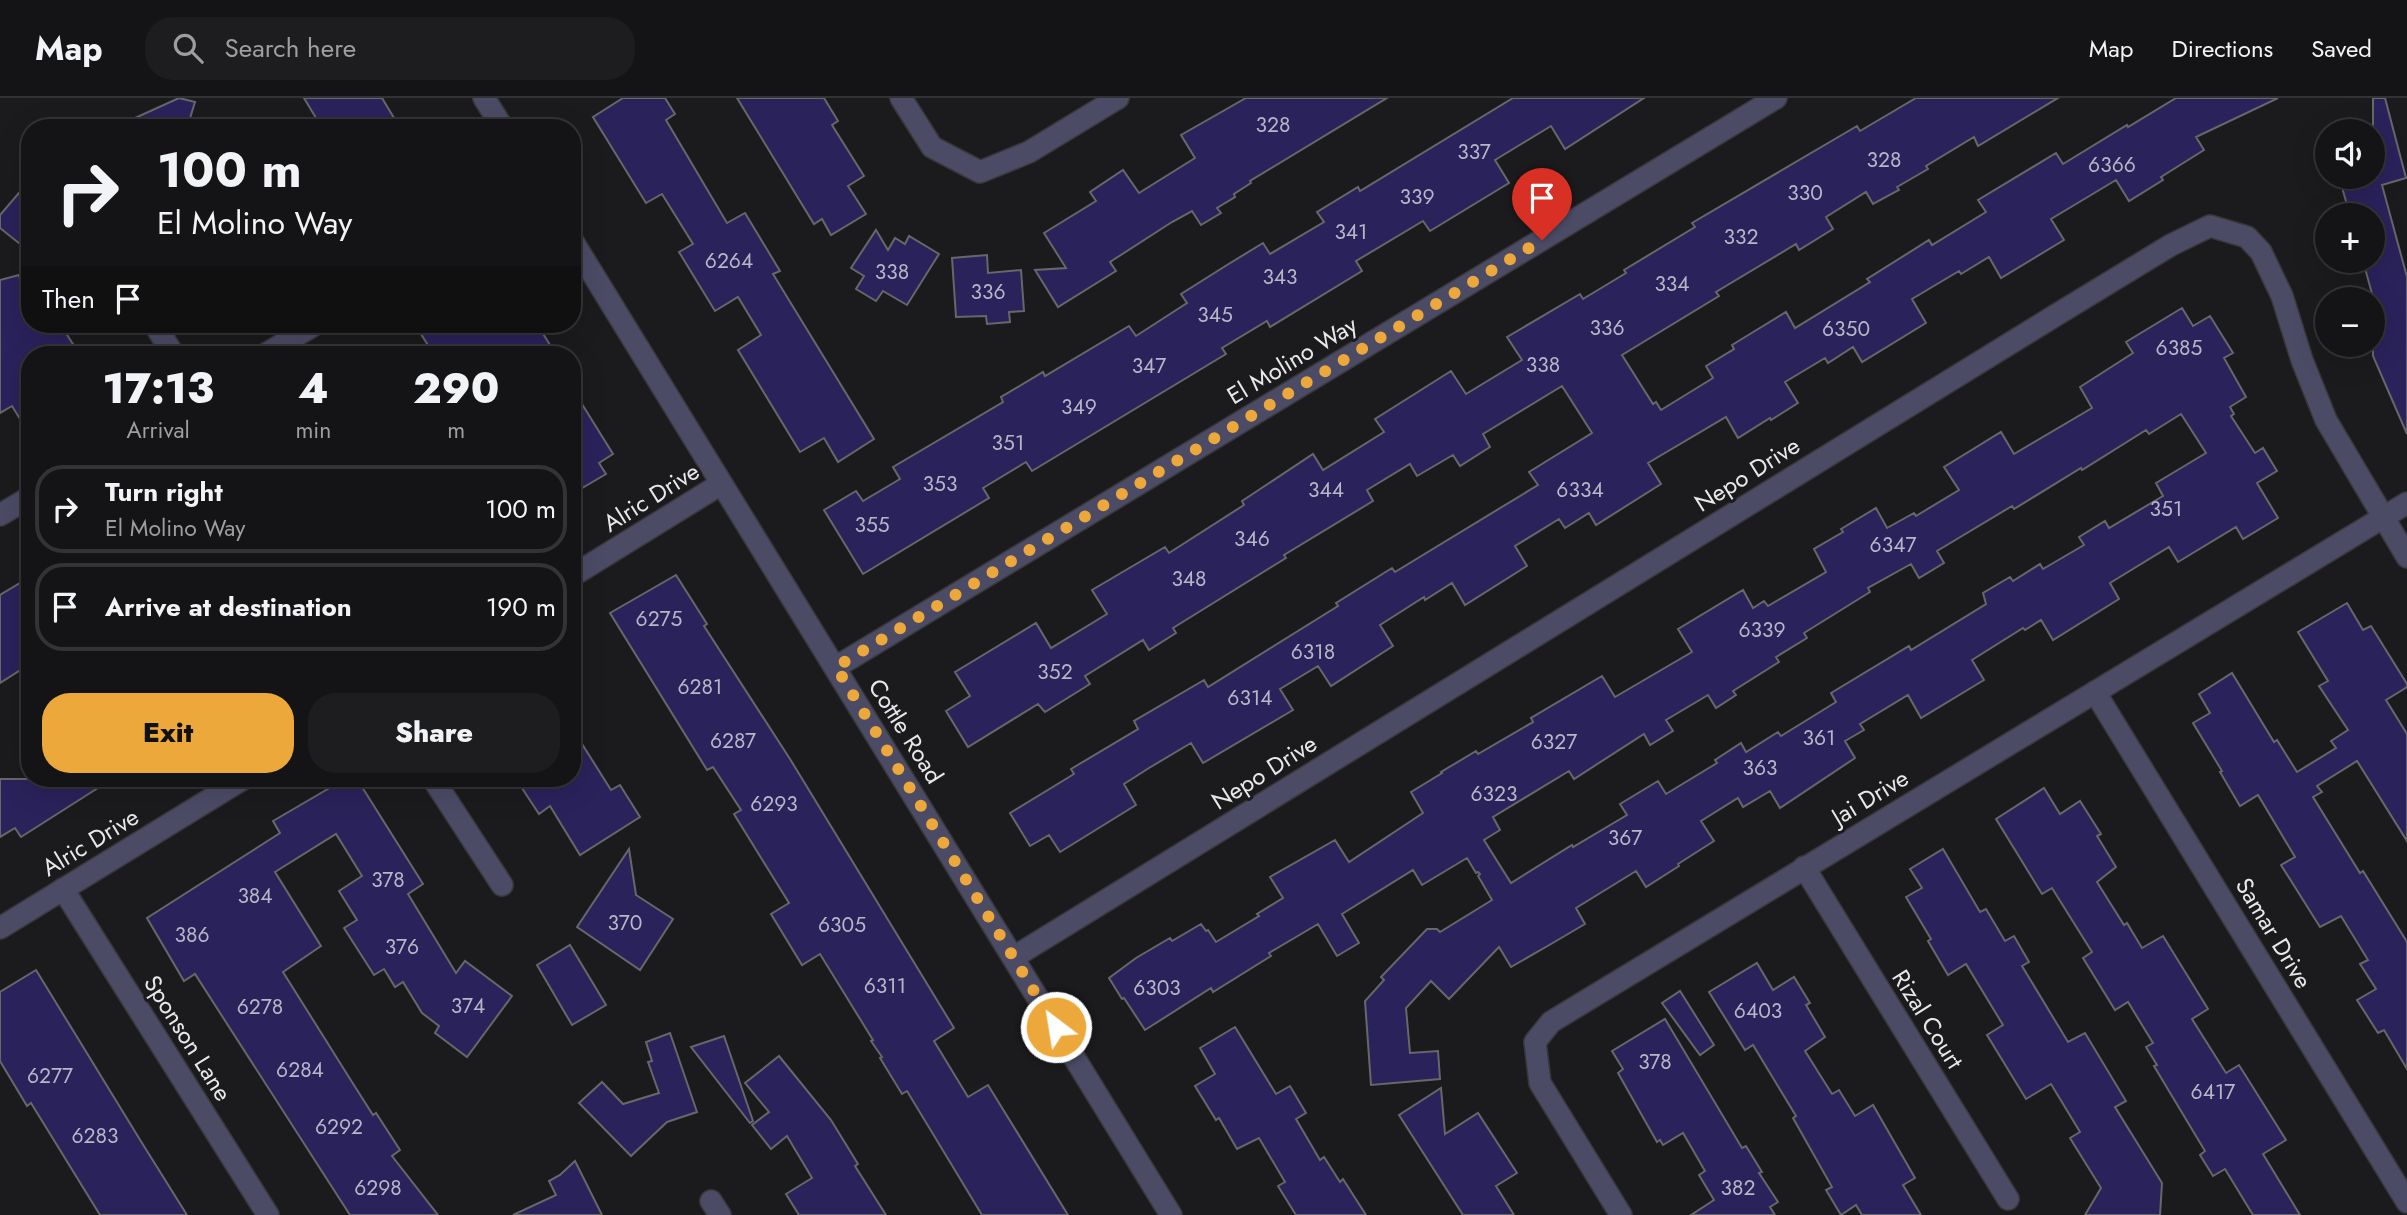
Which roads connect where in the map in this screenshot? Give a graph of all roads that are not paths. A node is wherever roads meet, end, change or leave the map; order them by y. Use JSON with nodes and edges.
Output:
{"nodes":[{"id":1,"x":484,"y":98,"type":"edge"},
{"id":2,"x":901,"y":98,"type":"edge"},
{"id":3,"x":1118,"y":98,"type":"edge"},
{"id":4,"x":1776,"y":98,"type":"edge"},
{"id":5,"x":497,"y":119,"type":"edge"},
{"id":6,"x":581,"y":255,"type":"edge"},
{"id":7,"x":301,"y":333,"type":"edge"},
{"id":8,"x":279,"y":346,"type":"edge"},
{"id":9,"x":721,"y":484,"type":"junction"},
{"id":10,"x":21,"y":502,"type":"edge"},
{"id":11,"x":2407,"y":503,"type":"edge"},
{"id":12,"x":0,"y":515,"type":"edge"},
{"id":13,"x":2383,"y":518,"type":"junction"},
{"id":14,"x":2407,"y":557,"type":"edge"},
{"id":15,"x":581,"y":570,"type":"edge"},
{"id":16,"x":836,"y":667,"type":"junction"},
{"id":17,"x":2095,"y":692,"type":"junction"},
{"id":18,"x":230,"y":787,"type":"edge"},
{"id":19,"x":438,"y":787,"type":"edge"},
{"id":20,"x":1804,"y":867,"type":"junction"},
{"id":21,"x":502,"y":886,"type":"dead end"},
{"id":22,"x":63,"y":889,"type":"junction"},
{"id":23,"x":0,"y":928,"type":"edge"},
{"id":24,"x":1014,"y":957,"type":"junction"},
{"id":25,"x":2008,"y":1199,"type":"dead end"},
{"id":26,"x":2407,"y":1202,"type":"edge"},
{"id":27,"x":268,"y":1215,"type":"edge"},
{"id":28,"x":1171,"y":1215,"type":"edge"},
{"id":29,"x":1621,"y":1215,"type":"edge"}],
"edges":[{"from":1,"to":5,"type":"street"},
{"from":2,"to":3,"type":"street"},
{"from":4,"to":16,"type":"street","name":"El Molino Way"},
{"from":6,"to":9,"type":"street","name":"Cottle Road"},
{"from":7,"to":8,"type":"street"},
{"from":9,"to":15,"type":"street","name":"Alric Drive"},
{"from":9,"to":16,"type":"street","name":"Cottle Road"},
{"from":10,"to":12,"type":"street"},
{"from":11,"to":13,"type":"street","name":"Jai Drive"},
{"from":13,"to":14,"type":"street","name":"Nepo Drive"},
{"from":13,"to":17,"type":"street","name":"Jai Drive"},
{"from":13,"to":24,"type":"street","name":"Nepo Drive"},
{"from":16,"to":24,"type":"street","name":"Cottle Road"},
{"from":17,"to":20,"type":"street","name":"Jai Drive"},
{"from":17,"to":26,"type":"street","name":"Samar Drive"},
{"from":18,"to":22,"type":"street","name":"Alric Drive"},
{"from":19,"to":21,"type":"street"},
{"from":20,"to":25,"type":"street","name":"Rizal Court"},
{"from":20,"to":29,"type":"street","name":"Jai Drive"},
{"from":22,"to":23,"type":"street","name":"Alric Drive"},
{"from":22,"to":27,"type":"street","name":"Sponson Lane"},
{"from":24,"to":28,"type":"street","name":"Cottle Road"}]}
